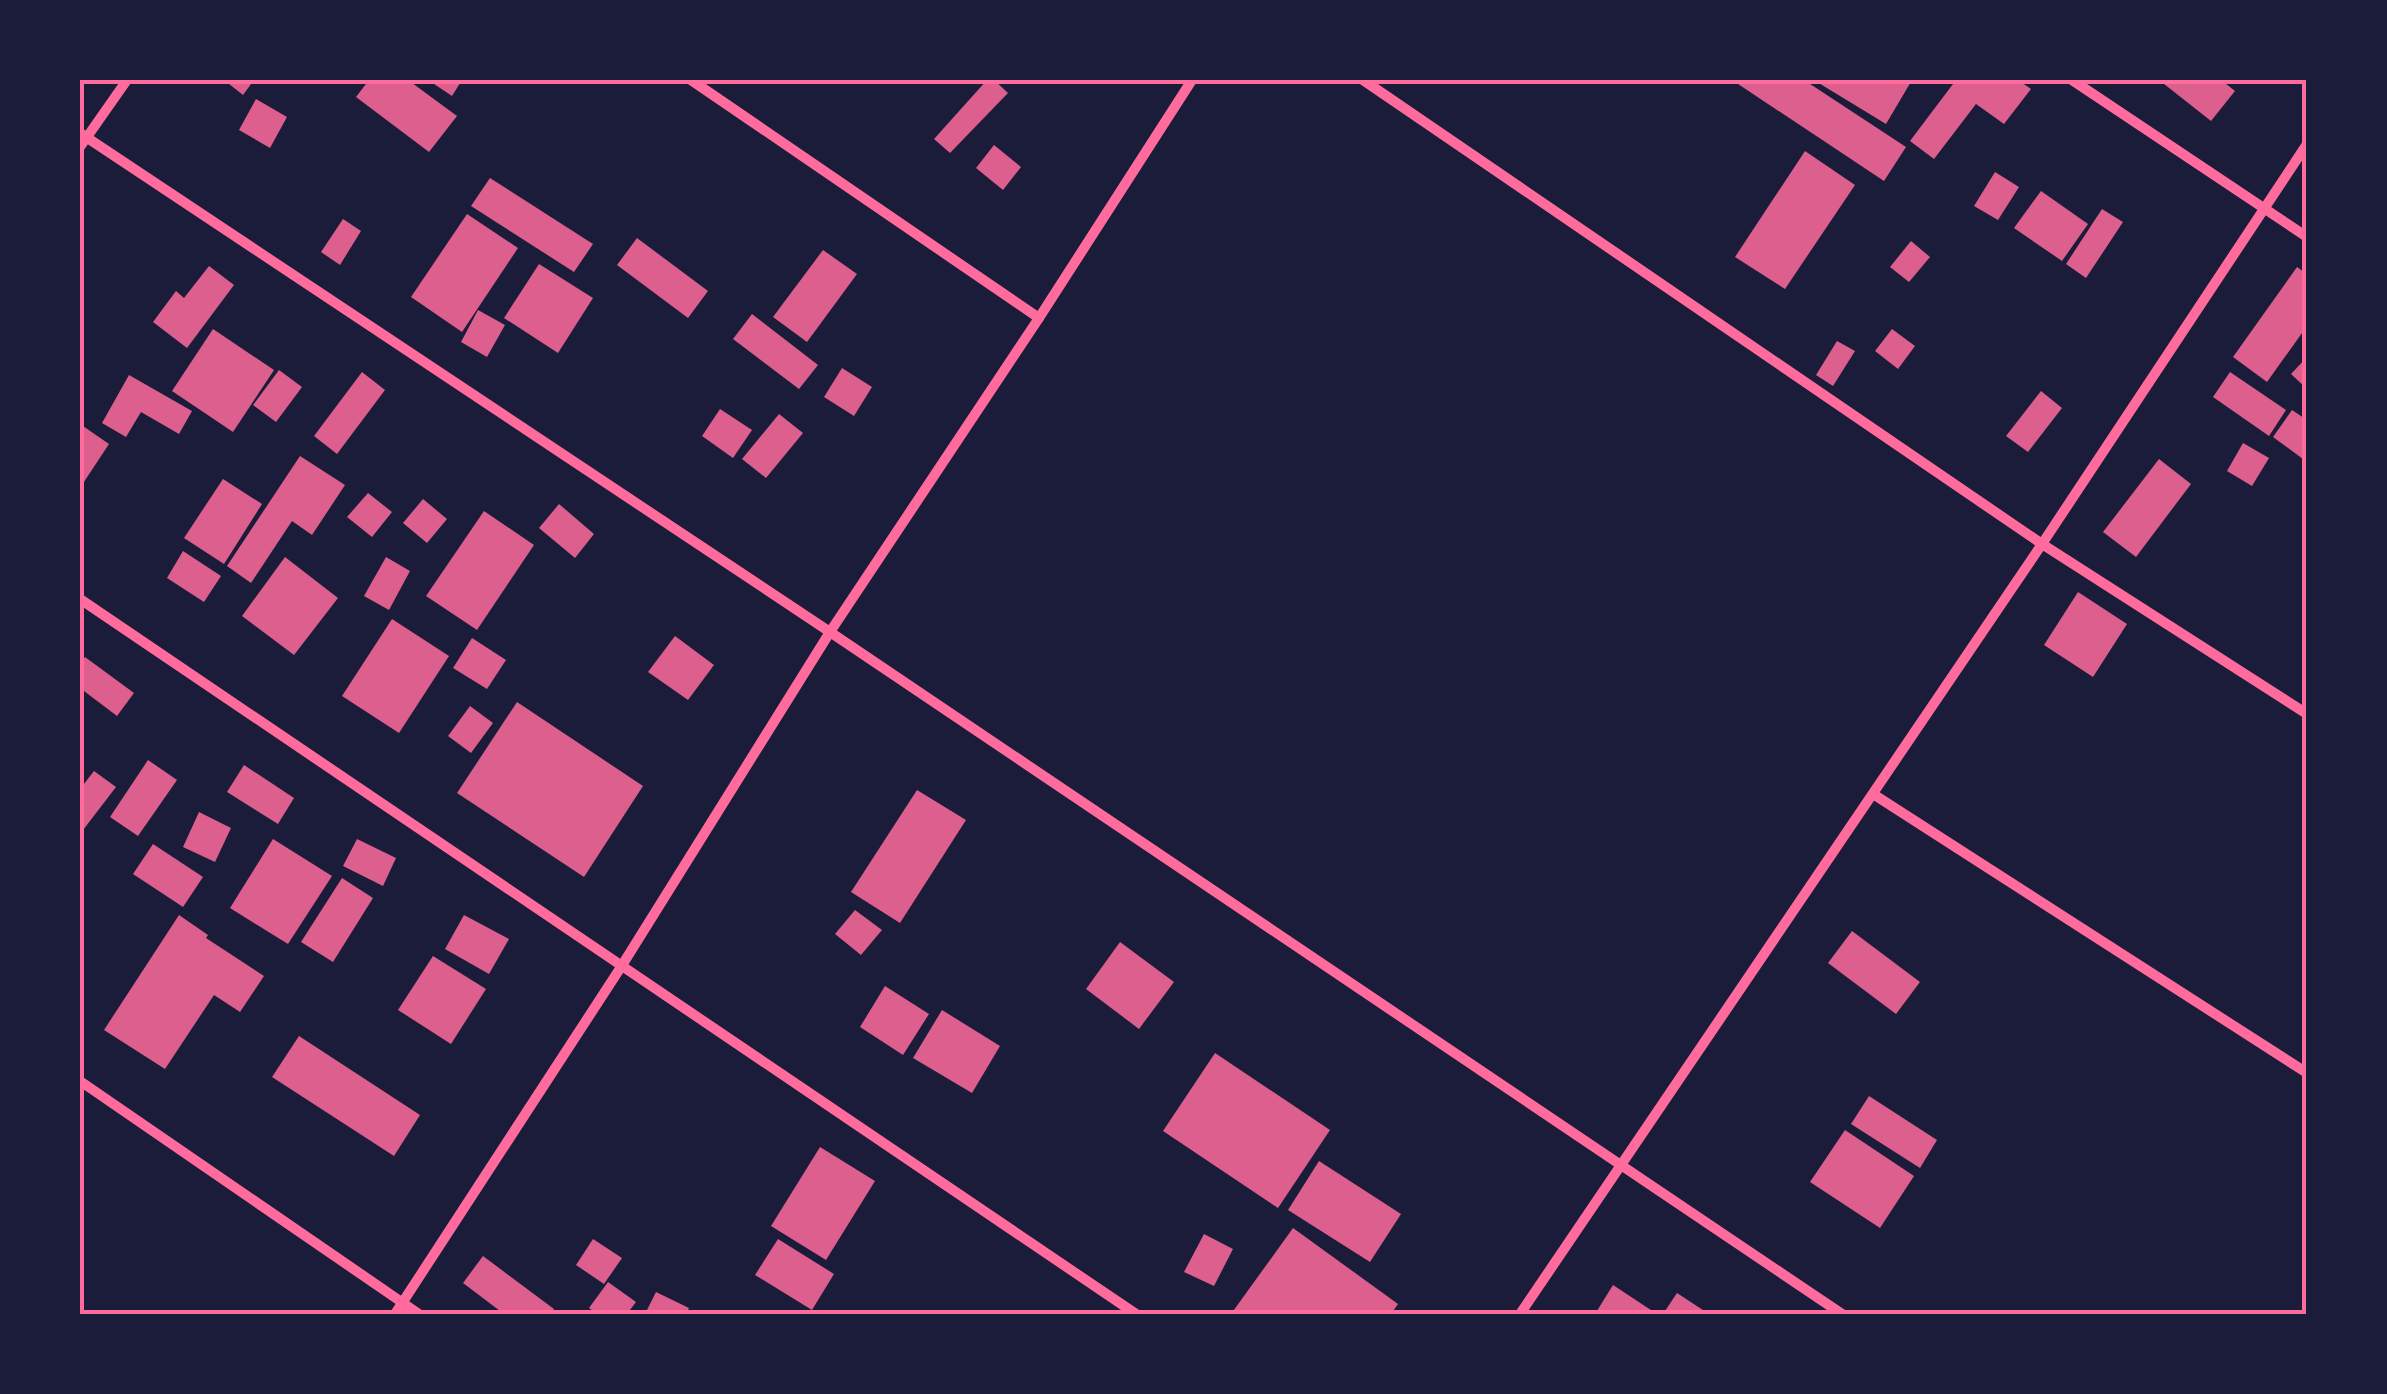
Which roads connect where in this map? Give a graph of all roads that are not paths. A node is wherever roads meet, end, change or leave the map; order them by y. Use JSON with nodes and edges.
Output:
{"nodes":[{"id":1,"x":127,"y":80,"type":"edge"},
{"id":2,"x":692,"y":80,"type":"edge"},
{"id":3,"x":1192,"y":80,"type":"edge"},
{"id":4,"x":1364,"y":80,"type":"edge"},
{"id":5,"x":2072,"y":80,"type":"edge"},
{"id":6,"x":82,"y":140,"type":"edge"},
{"id":7,"x":2307,"y":144,"type":"edge"},
{"id":8,"x":2264,"y":208,"type":"junction"},
{"id":9,"x":2307,"y":236,"type":"edge"},
{"id":10,"x":1039,"y":318,"type":"junction"},
{"id":11,"x":2042,"y":544,"type":"junction"},
{"id":12,"x":80,"y":599,"type":"edge"},
{"id":13,"x":830,"y":632,"type":"junction"},
{"id":14,"x":2307,"y":714,"type":"edge"},
{"id":15,"x":1874,"y":794,"type":"junction"},
{"id":16,"x":620,"y":966,"type":"junction"},
{"id":17,"x":2307,"y":1074,"type":"edge"},
{"id":18,"x":80,"y":1082,"type":"edge"},
{"id":19,"x":1619,"y":1164,"type":"junction"},
{"id":20,"x":402,"y":1303,"type":"junction"},
{"id":21,"x":395,"y":1314,"type":"edge"},
{"id":22,"x":418,"y":1314,"type":"edge"},
{"id":23,"x":1136,"y":1314,"type":"edge"},
{"id":24,"x":1520,"y":1314,"type":"edge"},
{"id":25,"x":1842,"y":1314,"type":"edge"}],
"edges":[{"from":1,"to":6,"type":"street"},
{"from":2,"to":10,"type":"street"},
{"from":3,"to":10,"type":"street"},
{"from":4,"to":11,"type":"street"},
{"from":5,"to":8,"type":"street"},
{"from":6,"to":13,"type":"street"},
{"from":7,"to":8,"type":"street"},
{"from":8,"to":9,"type":"street"},
{"from":8,"to":11,"type":"street"},
{"from":10,"to":13,"type":"street"},
{"from":11,"to":14,"type":"street"},
{"from":11,"to":15,"type":"street"},
{"from":12,"to":16,"type":"street"},
{"from":13,"to":16,"type":"street"},
{"from":13,"to":19,"type":"street"},
{"from":15,"to":17,"type":"street"},
{"from":15,"to":19,"type":"street"},
{"from":16,"to":20,"type":"street"},
{"from":16,"to":23,"type":"street"},
{"from":18,"to":20,"type":"street"},
{"from":19,"to":24,"type":"street"},
{"from":19,"to":25,"type":"street"},
{"from":20,"to":21,"type":"street"},
{"from":20,"to":22,"type":"street"}]}
